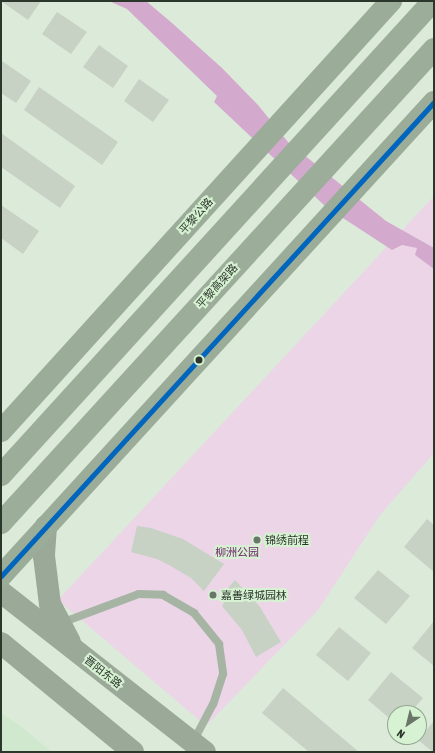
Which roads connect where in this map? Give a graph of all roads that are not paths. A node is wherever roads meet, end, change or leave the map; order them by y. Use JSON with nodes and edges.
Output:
{"nodes":[{"id":1,"x":391,"y":1,"type":"edge"},
{"id":2,"x":433,"y":1,"type":"edge"},
{"id":3,"x":434,"y":49,"type":"edge"},
{"id":4,"x":434,"y":102,"type":"edge"},
{"id":5,"x":1,"y":431,"type":"edge"},
{"id":6,"x":1,"y":475,"type":"edge"},
{"id":7,"x":1,"y":523,"type":"edge"},
{"id":8,"x":46,"y":526,"type":"junction"},
{"id":9,"x":1,"y":576,"type":"edge"},
{"id":10,"x":1,"y":592,"type":"edge"},
{"id":11,"x":60,"y":623,"type":"junction"},
{"id":12,"x":1,"y":643,"type":"edge"},
{"id":13,"x":73,"y":648,"type":"junction"},
{"id":14,"x":1,"y":661,"type":"edge"},
{"id":15,"x":37,"y":672,"type":"junction"},
{"id":16,"x":199,"y":747,"type":"edge"},
{"id":17,"x":133,"y":752,"type":"edge"}],
"edges":[{"from":1,"to":5,"type":"main road","name":"平黎公路"},
{"from":2,"to":6,"type":"highway"},
{"from":3,"to":7,"type":"highway","name":"平黎高架路"},
{"from":4,"to":8,"type":"main road"},
{"from":8,"to":9,"type":"main road"},
{"from":8,"to":11,"type":"main road"},
{"from":10,"to":13,"type":"main road","name":"晋阳东路"},
{"from":11,"to":13,"type":"main road"},
{"from":11,"to":16,"type":"lane"},
{"from":12,"to":15,"type":"main road"},
{"from":13,"to":16,"type":"main road","name":"晋阳东路"},
{"from":14,"to":15,"type":"main road"},
{"from":15,"to":17,"type":"main road"}]}
